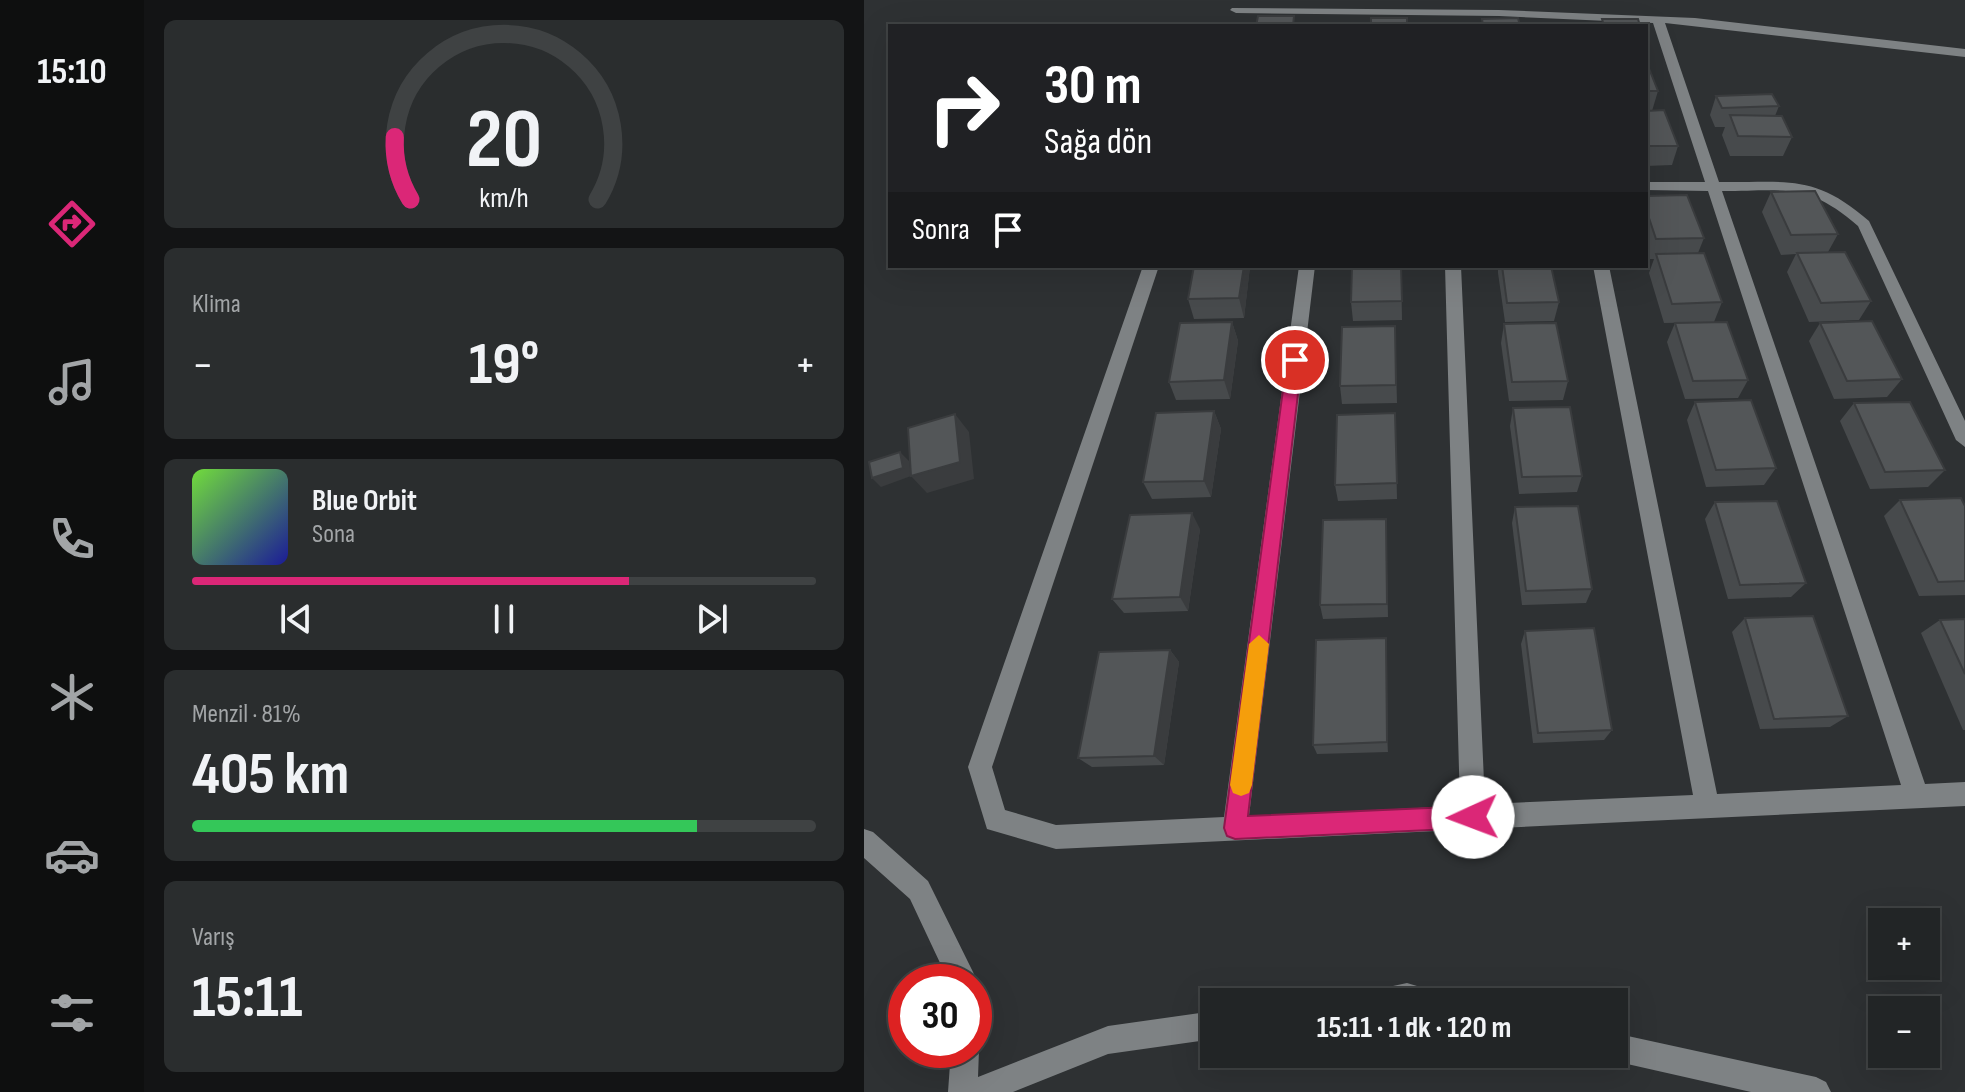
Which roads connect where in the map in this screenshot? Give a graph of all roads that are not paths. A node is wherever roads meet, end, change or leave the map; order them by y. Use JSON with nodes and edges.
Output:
{"nodes":[{"id":1,"x":1238,"y":5,"type":"edge"},
{"id":2,"x":1343,"y":11,"type":"junction"},
{"id":3,"x":1447,"y":13,"type":"junction"},
{"id":4,"x":1658,"y":20,"type":"junction"},
{"id":5,"x":1555,"y":21,"type":"edge"},
{"id":6,"x":1341,"y":24,"type":"edge"},
{"id":7,"x":1447,"y":24,"type":"edge"},
{"id":8,"x":1965,"y":53,"type":"edge"},
{"id":9,"x":1648,"y":186,"type":"edge"},
{"id":10,"x":1714,"y":187,"type":"junction"},
{"id":11,"x":1150,"y":268,"type":"edge"},
{"id":12,"x":1307,"y":268,"type":"edge"},
{"id":13,"x":1453,"y":268,"type":"edge"},
{"id":14,"x":1601,"y":268,"type":"edge"},
{"id":15,"x":1965,"y":440,"type":"edge"},
{"id":16,"x":1965,"y":794,"type":"edge"},
{"id":17,"x":1917,"y":796,"type":"junction"},
{"id":18,"x":1707,"y":806,"type":"junction"},
{"id":19,"x":1473,"y":817,"type":"junction"},
{"id":20,"x":1235,"y":828,"type":"junction"},
{"id":21,"x":864,"y":841,"type":"edge"},
{"id":22,"x":954,"y":964,"type":"edge"},
{"id":23,"x":1200,"y":1027,"type":"edge"},
{"id":24,"x":1628,"y":1050,"type":"edge"},
{"id":25,"x":964,"y":1068,"type":"edge"},
{"id":26,"x":963,"y":1092,"type":"edge"},
{"id":27,"x":976,"y":1092,"type":"edge"},
{"id":28,"x":1816,"y":1092,"type":"edge"}],
"edges":[{"from":1,"to":2,"type":"street"},
{"from":2,"to":3,"type":"street"},
{"from":2,"to":6,"type":"street"},
{"from":3,"to":5,"type":"street"},
{"from":3,"to":7,"type":"street"},
{"from":4,"to":5,"type":"street"},
{"from":4,"to":8,"type":"street"},
{"from":4,"to":10,"type":"street"},
{"from":9,"to":10,"type":"street"},
{"from":10,"to":15,"type":"street"},
{"from":10,"to":17,"type":"street"},
{"from":11,"to":20,"type":"street"},
{"from":12,"to":20,"type":"street"},
{"from":13,"to":19,"type":"street"},
{"from":14,"to":18,"type":"street"},
{"from":16,"to":17,"type":"street"},
{"from":17,"to":18,"type":"street"},
{"from":18,"to":19,"type":"street"},
{"from":19,"to":20,"type":"street"},
{"from":21,"to":22,"type":"street"},
{"from":23,"to":27,"type":"street"},
{"from":24,"to":28,"type":"street"},
{"from":25,"to":26,"type":"street"}]}
